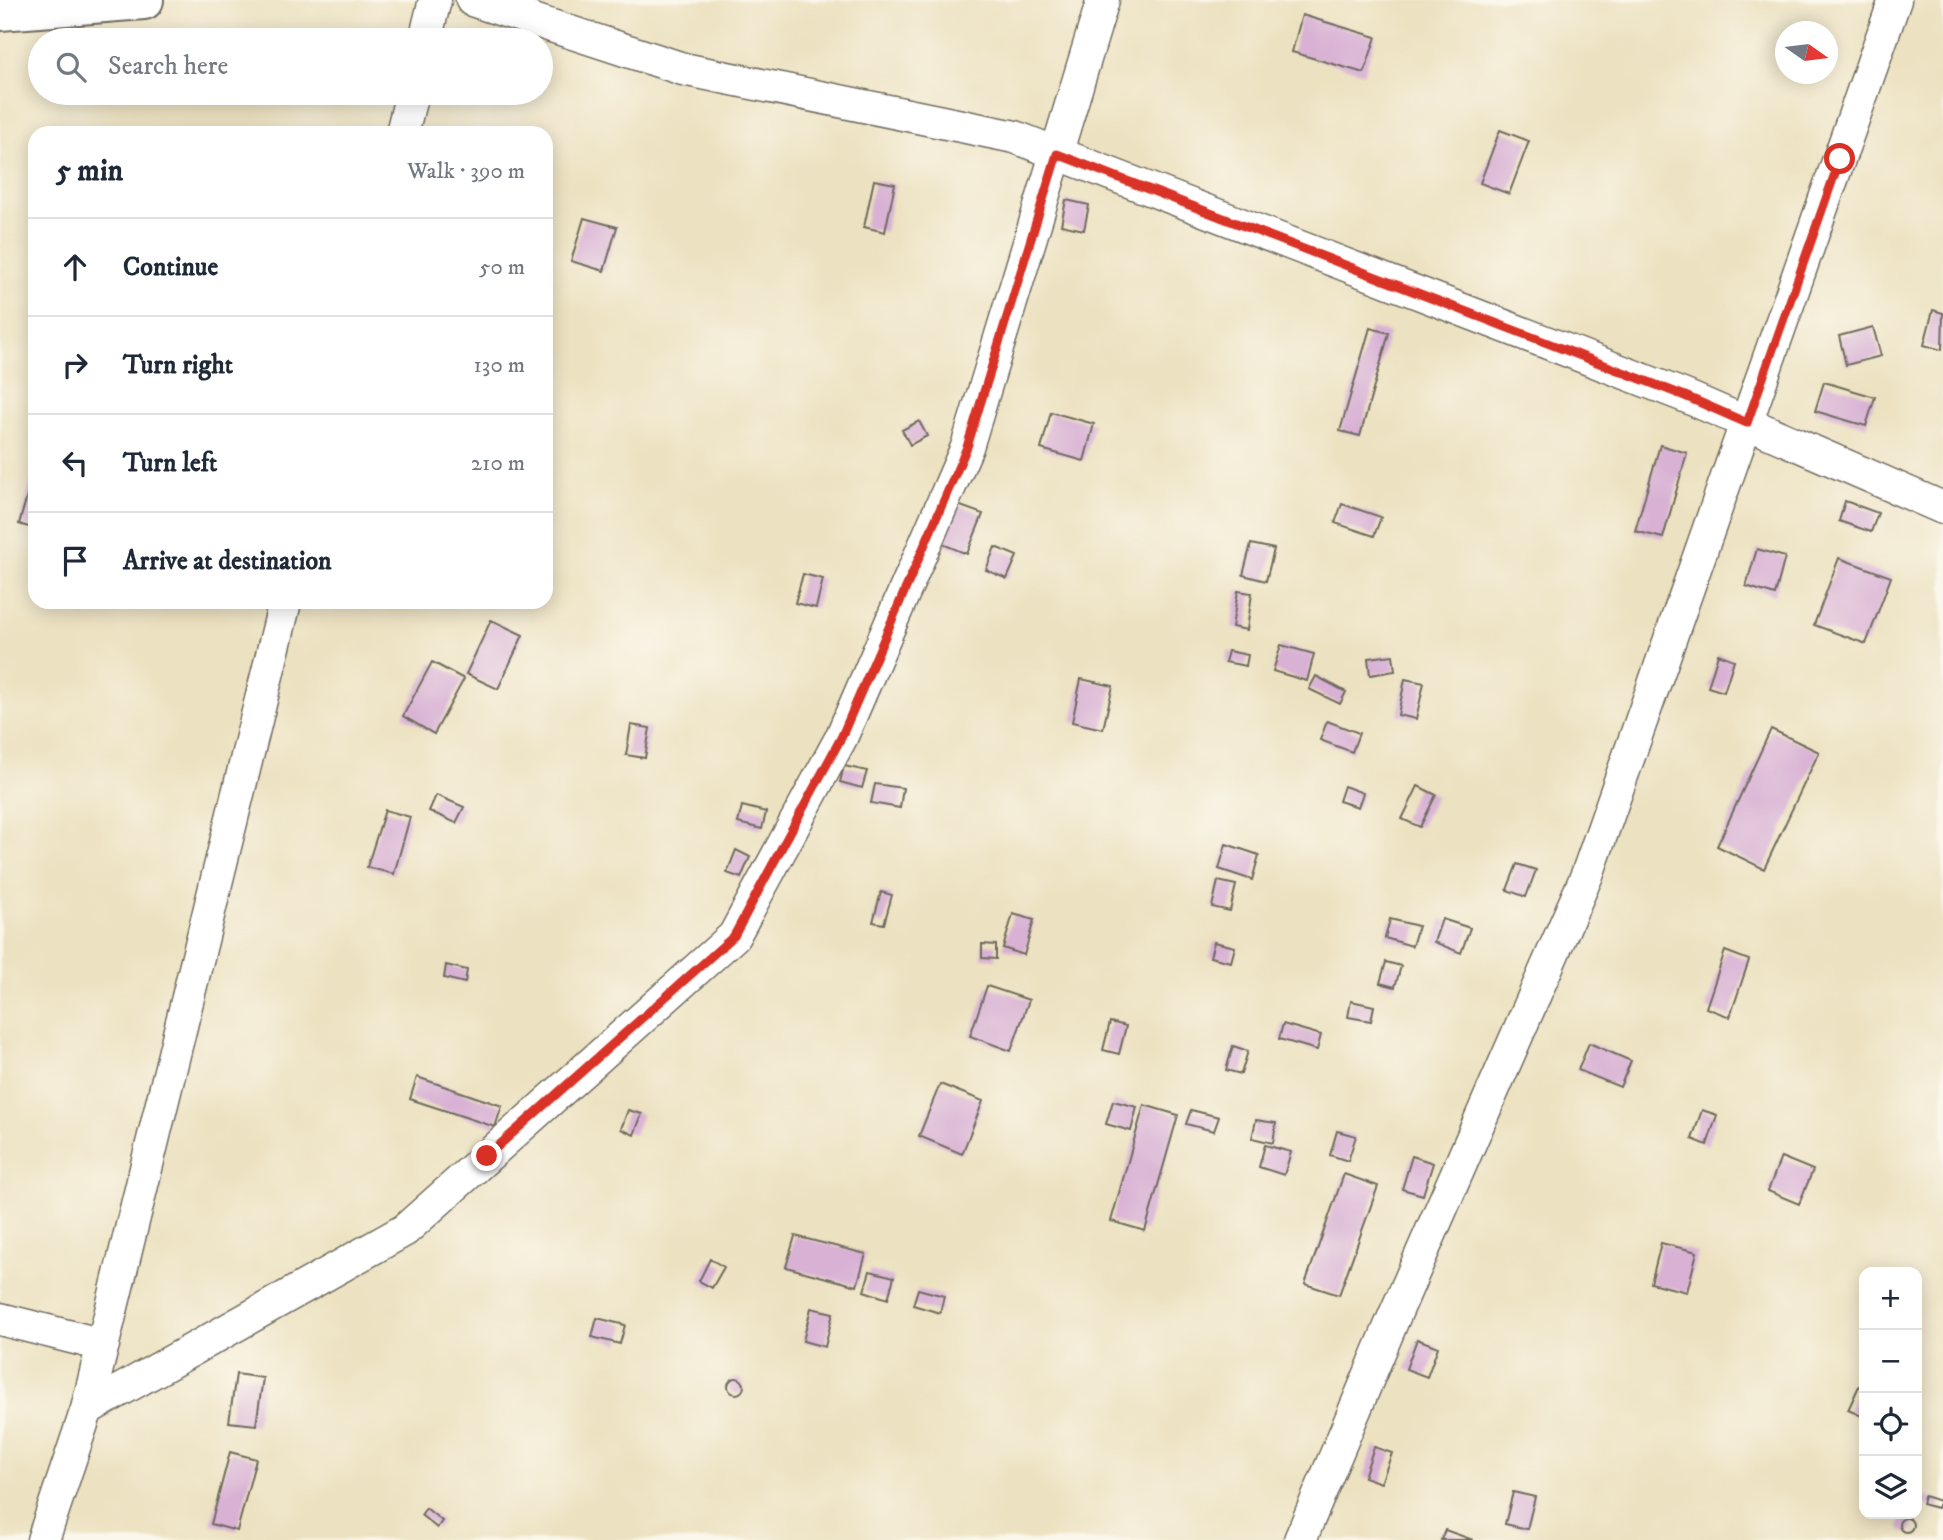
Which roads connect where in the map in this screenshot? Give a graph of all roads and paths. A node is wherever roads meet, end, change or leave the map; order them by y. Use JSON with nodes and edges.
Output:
{"nodes":[{"id":1,"x":144,"y":0,"type":"edge"},
{"id":2,"x":435,"y":0,"type":"edge"},
{"id":3,"x":472,"y":0,"type":"edge"},
{"id":4,"x":1103,"y":0,"type":"edge"},
{"id":5,"x":1895,"y":0,"type":"edge"},
{"id":6,"x":0,"y":11,"type":"edge"},
{"id":7,"x":428,"y":28,"type":"edge"},
{"id":8,"x":409,"y":105,"type":"edge"},
{"id":9,"x":404,"y":126,"type":"edge"},
{"id":10,"x":1057,"y":154,"type":"junction"},
{"id":11,"x":1747,"y":423,"type":"junction"},
{"id":12,"x":1943,"y":509,"type":"edge"},
{"id":13,"x":283,"y":609,"type":"edge"},
{"id":14,"x":0,"y":1319,"type":"edge"},
{"id":15,"x":103,"y":1345,"type":"junction"},
{"id":16,"x":87,"y":1409,"type":"junction"},
{"id":17,"x":1306,"y":1539,"type":"edge"},
{"id":18,"x":43,"y":1540,"type":"edge"}],
"edges":[{"from":1,"to":6,"type":"street"},
{"from":2,"to":7,"type":"street"},
{"from":3,"to":10,"type":"street"},
{"from":4,"to":10,"type":"street"},
{"from":5,"to":11,"type":"street"},
{"from":8,"to":9,"type":"street"},
{"from":10,"to":11,"type":"street"},
{"from":10,"to":16,"type":"street"},
{"from":11,"to":12,"type":"street"},
{"from":11,"to":17,"type":"street"},
{"from":13,"to":15,"type":"street"},
{"from":14,"to":15,"type":"street"},
{"from":15,"to":16,"type":"street"},
{"from":16,"to":18,"type":"street"}]}
